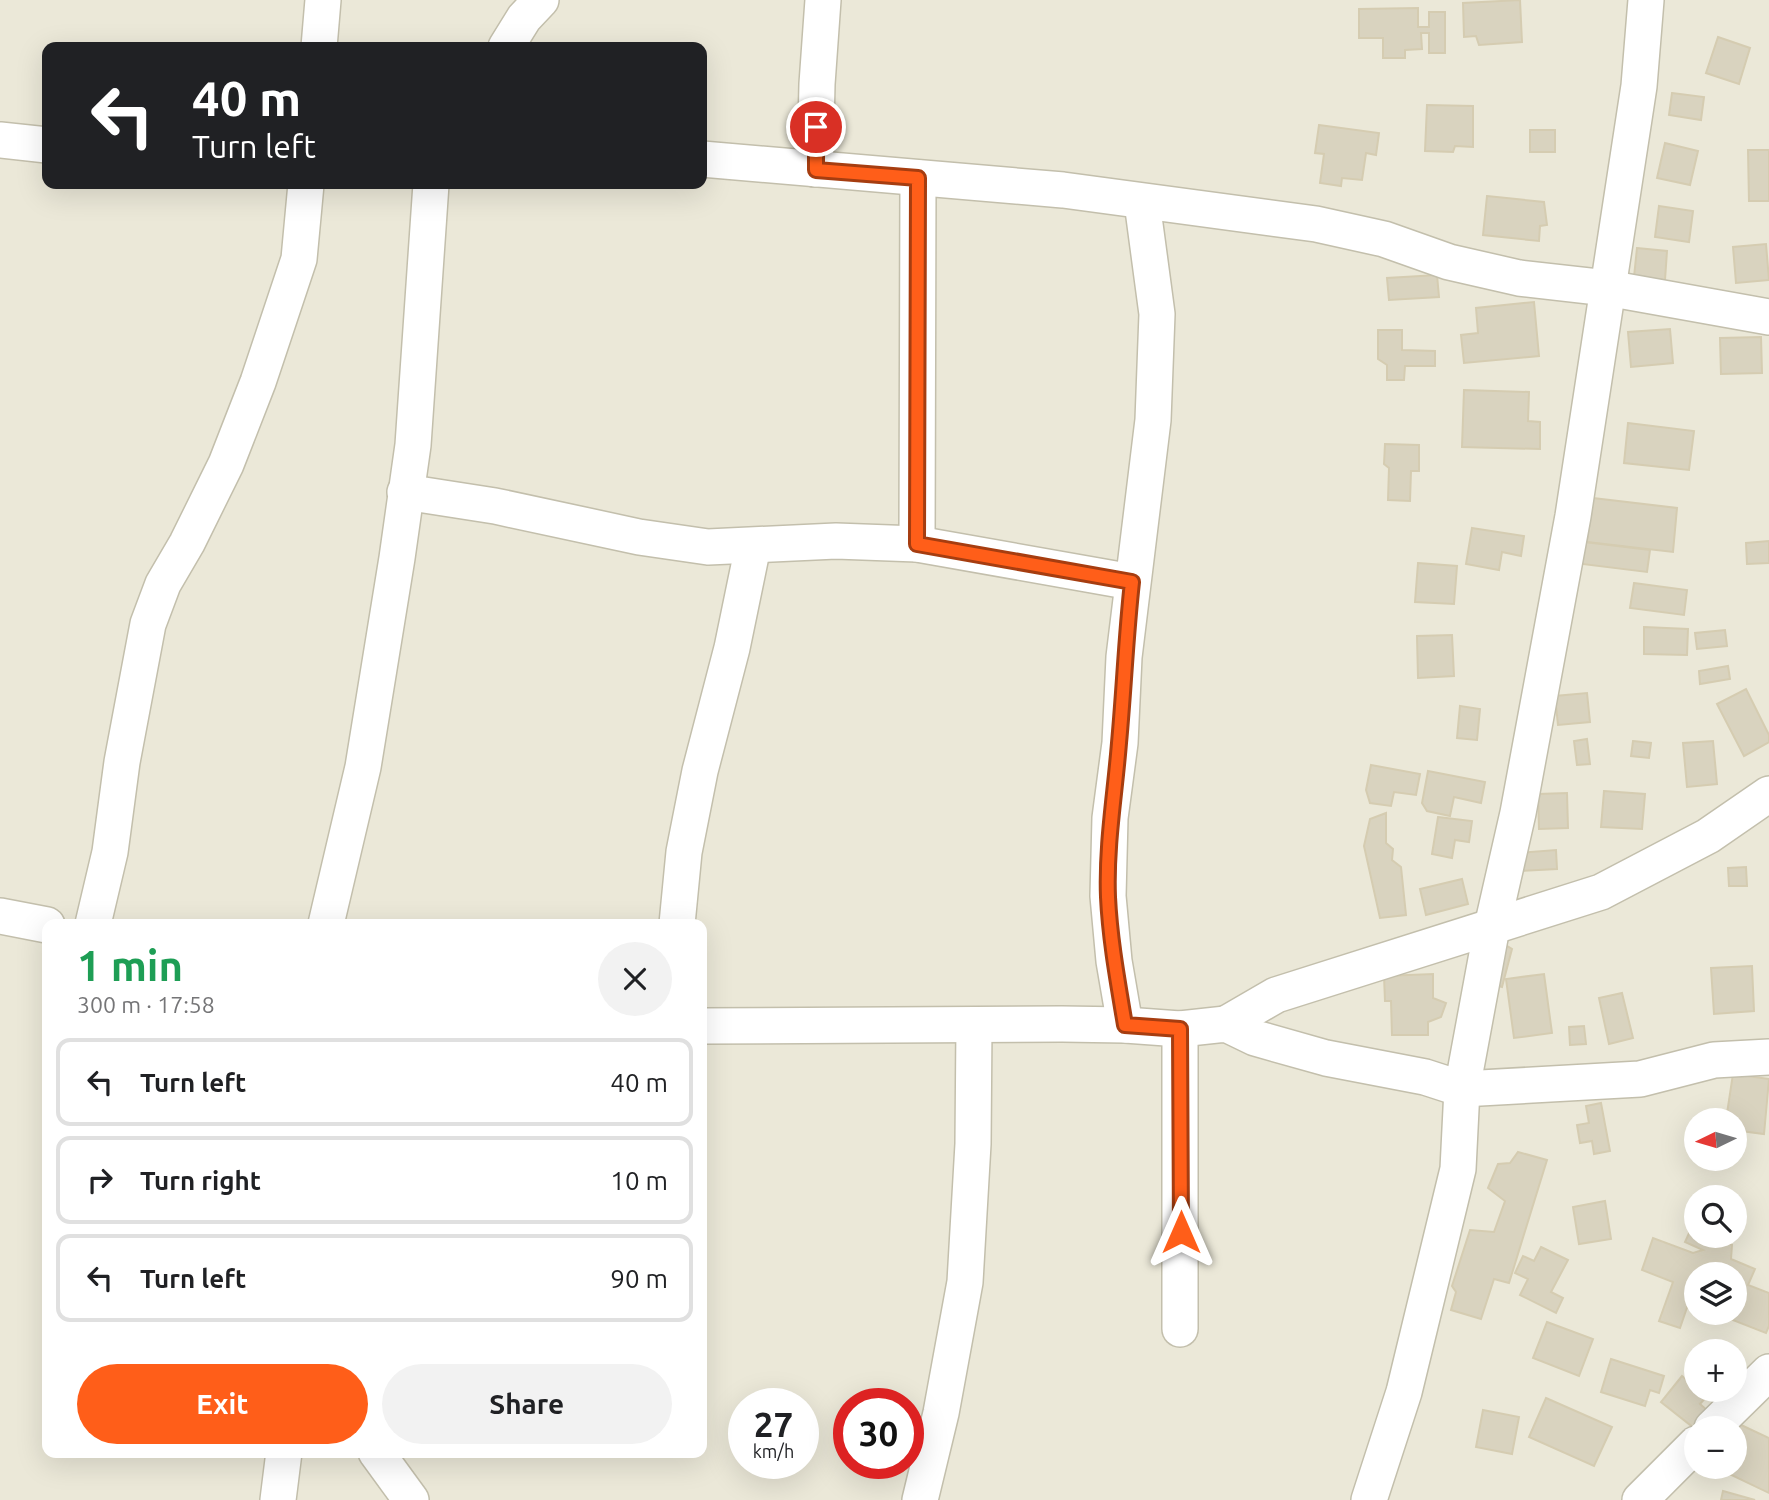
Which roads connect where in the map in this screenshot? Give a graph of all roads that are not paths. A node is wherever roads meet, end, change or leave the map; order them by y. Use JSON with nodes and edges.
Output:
{"nodes":[{"id":1,"x":323,"y":0,"type":"edge"},
{"id":2,"x":541,"y":0,"type":"edge"},
{"id":3,"x":1646,"y":0,"type":"edge"},
{"id":4,"x":814,"y":4,"type":"edge"},
{"id":5,"x":319,"y":42,"type":"edge"},
{"id":6,"x":509,"y":42,"type":"edge"},
{"id":7,"x":0,"y":140,"type":"edge"},
{"id":8,"x":42,"y":144,"type":"edge"},
{"id":9,"x":707,"y":159,"type":"edge"},
{"id":10,"x":816,"y":170,"type":"junction"},
{"id":11,"x":918,"y":178,"type":"junction"},
{"id":12,"x":306,"y":189,"type":"edge"},
{"id":13,"x":431,"y":189,"type":"edge"},
{"id":14,"x":1142,"y":202,"type":"junction"},
{"id":15,"x":1607,"y":288,"type":"junction"},
{"id":16,"x":1769,"y":317,"type":"edge"},
{"id":17,"x":405,"y":492,"type":"junction"},
{"id":18,"x":917,"y":544,"type":"junction"},
{"id":19,"x":753,"y":546,"type":"junction"},
{"id":20,"x":1132,"y":582,"type":"junction"},
{"id":21,"x":1769,"y":794,"type":"edge"},
{"id":22,"x":0,"y":916,"type":"edge"},
{"id":23,"x":94,"y":919,"type":"edge"},
{"id":24,"x":327,"y":919,"type":"edge"},
{"id":25,"x":677,"y":919,"type":"edge"},
{"id":26,"x":42,"y":924,"type":"edge"},
{"id":27,"x":1492,"y":927,"type":"junction"},
{"id":28,"x":1226,"y":1024,"type":"junction"},
{"id":29,"x":974,"y":1025,"type":"junction"},
{"id":30,"x":1125,"y":1025,"type":"junction"},
{"id":31,"x":707,"y":1026,"type":"edge"},
{"id":32,"x":1180,"y":1029,"type":"junction"},
{"id":33,"x":1769,"y":1057,"type":"edge"},
{"id":34,"x":1462,"y":1089,"type":"junction"},
{"id":35,"x":1180,"y":1329,"type":"dead end"},
{"id":36,"x":1769,"y":1372,"type":"edge"},
{"id":37,"x":1724,"y":1416,"type":"edge"},
{"id":38,"x":1684,"y":1456,"type":"edge"},
{"id":39,"x":283,"y":1458,"type":"edge"},
{"id":40,"x":380,"y":1458,"type":"edge"},
{"id":41,"x":278,"y":1500,"type":"edge"},
{"id":42,"x":411,"y":1500,"type":"edge"},
{"id":43,"x":920,"y":1500,"type":"edge"},
{"id":44,"x":1369,"y":1500,"type":"edge"},
{"id":45,"x":1640,"y":1500,"type":"edge"}],
"edges":[{"from":1,"to":5,"type":"street"},
{"from":2,"to":6,"type":"street"},
{"from":3,"to":15,"type":"street"},
{"from":4,"to":10,"type":"street"},
{"from":7,"to":8,"type":"street"},
{"from":9,"to":10,"type":"street"},
{"from":10,"to":11,"type":"street"},
{"from":11,"to":14,"type":"street"},
{"from":11,"to":18,"type":"street"},
{"from":12,"to":23,"type":"street"},
{"from":13,"to":17,"type":"street"},
{"from":14,"to":15,"type":"street"},
{"from":14,"to":20,"type":"street"},
{"from":15,"to":16,"type":"street"},
{"from":15,"to":27,"type":"street"},
{"from":17,"to":19,"type":"street"},
{"from":17,"to":24,"type":"street"},
{"from":18,"to":19,"type":"street"},
{"from":18,"to":20,"type":"street"},
{"from":19,"to":25,"type":"street"},
{"from":20,"to":30,"type":"street"},
{"from":21,"to":27,"type":"street"},
{"from":22,"to":26,"type":"street"},
{"from":27,"to":28,"type":"street"},
{"from":27,"to":34,"type":"street"},
{"from":28,"to":32,"type":"street"},
{"from":28,"to":34,"type":"street"},
{"from":29,"to":30,"type":"street"},
{"from":29,"to":31,"type":"street"},
{"from":29,"to":43,"type":"street"},
{"from":30,"to":32,"type":"street"},
{"from":32,"to":35,"type":"street"},
{"from":33,"to":34,"type":"street"},
{"from":34,"to":44,"type":"street"},
{"from":36,"to":37,"type":"street"},
{"from":38,"to":45,"type":"street"},
{"from":39,"to":41,"type":"street"},
{"from":40,"to":42,"type":"street"}]}
